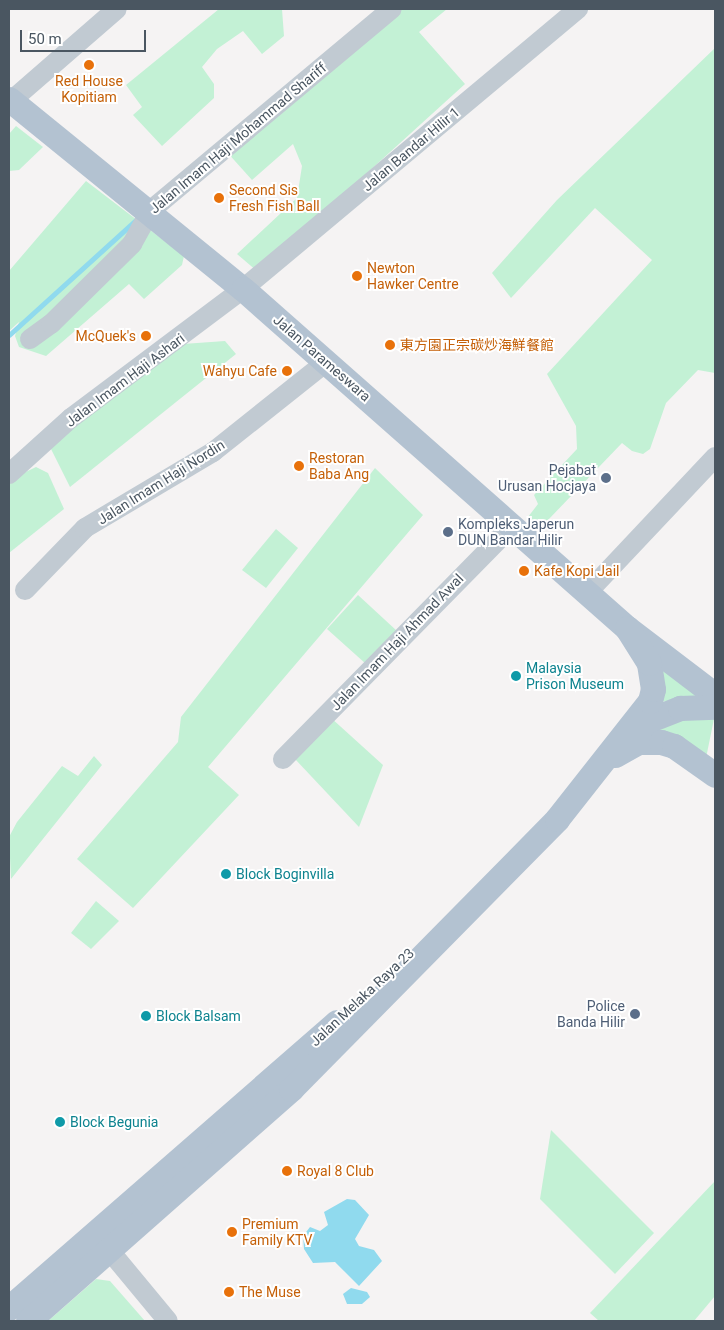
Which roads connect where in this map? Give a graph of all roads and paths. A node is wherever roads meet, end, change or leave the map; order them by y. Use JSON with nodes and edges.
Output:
{"nodes":[{"id":1,"x":117,"y":9,"type":"edge"},
{"id":2,"x":392,"y":9,"type":"edge"},
{"id":3,"x":578,"y":9,"type":"edge"},
{"id":4,"x":10,"y":100,"type":"edge"},
{"id":5,"x":150,"y":211,"type":"junction"},
{"id":6,"x":244,"y":289,"type":"junction"},
{"id":7,"x":30,"y":339,"type":"dead end"},
{"id":8,"x":326,"y":362,"type":"junction"},
{"id":9,"x":715,"y":457,"type":"edge"},
{"id":10,"x":9,"y":474,"type":"edge"},
{"id":11,"x":512,"y":526,"type":"junction"},
{"id":12,"x":25,"y":590,"type":"dead end"},
{"id":13,"x":587,"y":592,"type":"junction"},
{"id":14,"x":627,"y":628,"type":"junction"},
{"id":15,"x":715,"y":695,"type":"edge"},
{"id":16,"x":715,"y":707,"type":"edge"},
{"id":17,"x":635,"y":726,"type":"junction"},
{"id":18,"x":283,"y":759,"type":"dead end"},
{"id":19,"x":606,"y":763,"type":"junction"},
{"id":20,"x":715,"y":776,"type":"edge"},
{"id":21,"x":284,"y":1082,"type":"junction"},
{"id":22,"x":109,"y":1250,"type":"junction"},
{"id":23,"x":9,"y":1308,"type":"edge"},
{"id":24,"x":28,"y":1321,"type":"edge"},
{"id":25,"x":168,"y":1321,"type":"edge"}],
"edges":[{"from":1,"to":4,"type":"street"},
{"from":2,"to":5,"type":"street","name":"Jalan Imam Haji Mohammad Shariff"},
{"from":3,"to":6,"type":"street","name":"Jalan Bandar Hilir 1"},
{"from":4,"to":5,"type":"main road","name":"Jalan Parameswara"},
{"from":5,"to":6,"type":"main road","name":"Jalan Parameswara"},
{"from":5,"to":7,"type":"street","name":"Jalan Imam Haji Mohammad Shariff"},
{"from":6,"to":8,"type":"main road","name":"Jalan Parameswara"},
{"from":6,"to":10,"type":"street","name":"Jalan Imam Haji Ashari"},
{"from":8,"to":11,"type":"main road","name":"Jalan Parameswara"},
{"from":8,"to":12,"type":"street","name":"Jalan Imam Haji Nordin"},
{"from":9,"to":13,"type":"street"},
{"from":11,"to":13,"type":"main road","name":"Jalan Parameswara"},
{"from":11,"to":18,"type":"street","name":"Jalan Imam Haji Ahmad Awal"},
{"from":13,"to":14,"type":"main road","name":"Jalan Parameswara"},
{"from":14,"to":15,"type":"main road","name":"Jalan Parameswara"},
{"from":14,"to":17,"type":"main road"},
{"from":16,"to":17,"type":"main road","name":"Jalan Melaka Raya 23"},
{"from":17,"to":19,"type":"main road"},
{"from":17,"to":21,"type":"main road","name":"Jalan Melaka Raya 23"},
{"from":19,"to":20,"type":"main road"},
{"from":19,"to":21,"type":"main road","name":"Jalan Melaka Raya 23"},
{"from":21,"to":22,"type":"main road","name":"Jalan Melaka Raya 23"},
{"from":21,"to":23,"type":"main road","name":"Jalan Melaka Raya 23"},
{"from":22,"to":24,"type":"main road","name":"Jalan Melaka Raya 23"},
{"from":22,"to":25,"type":"street"}]}
